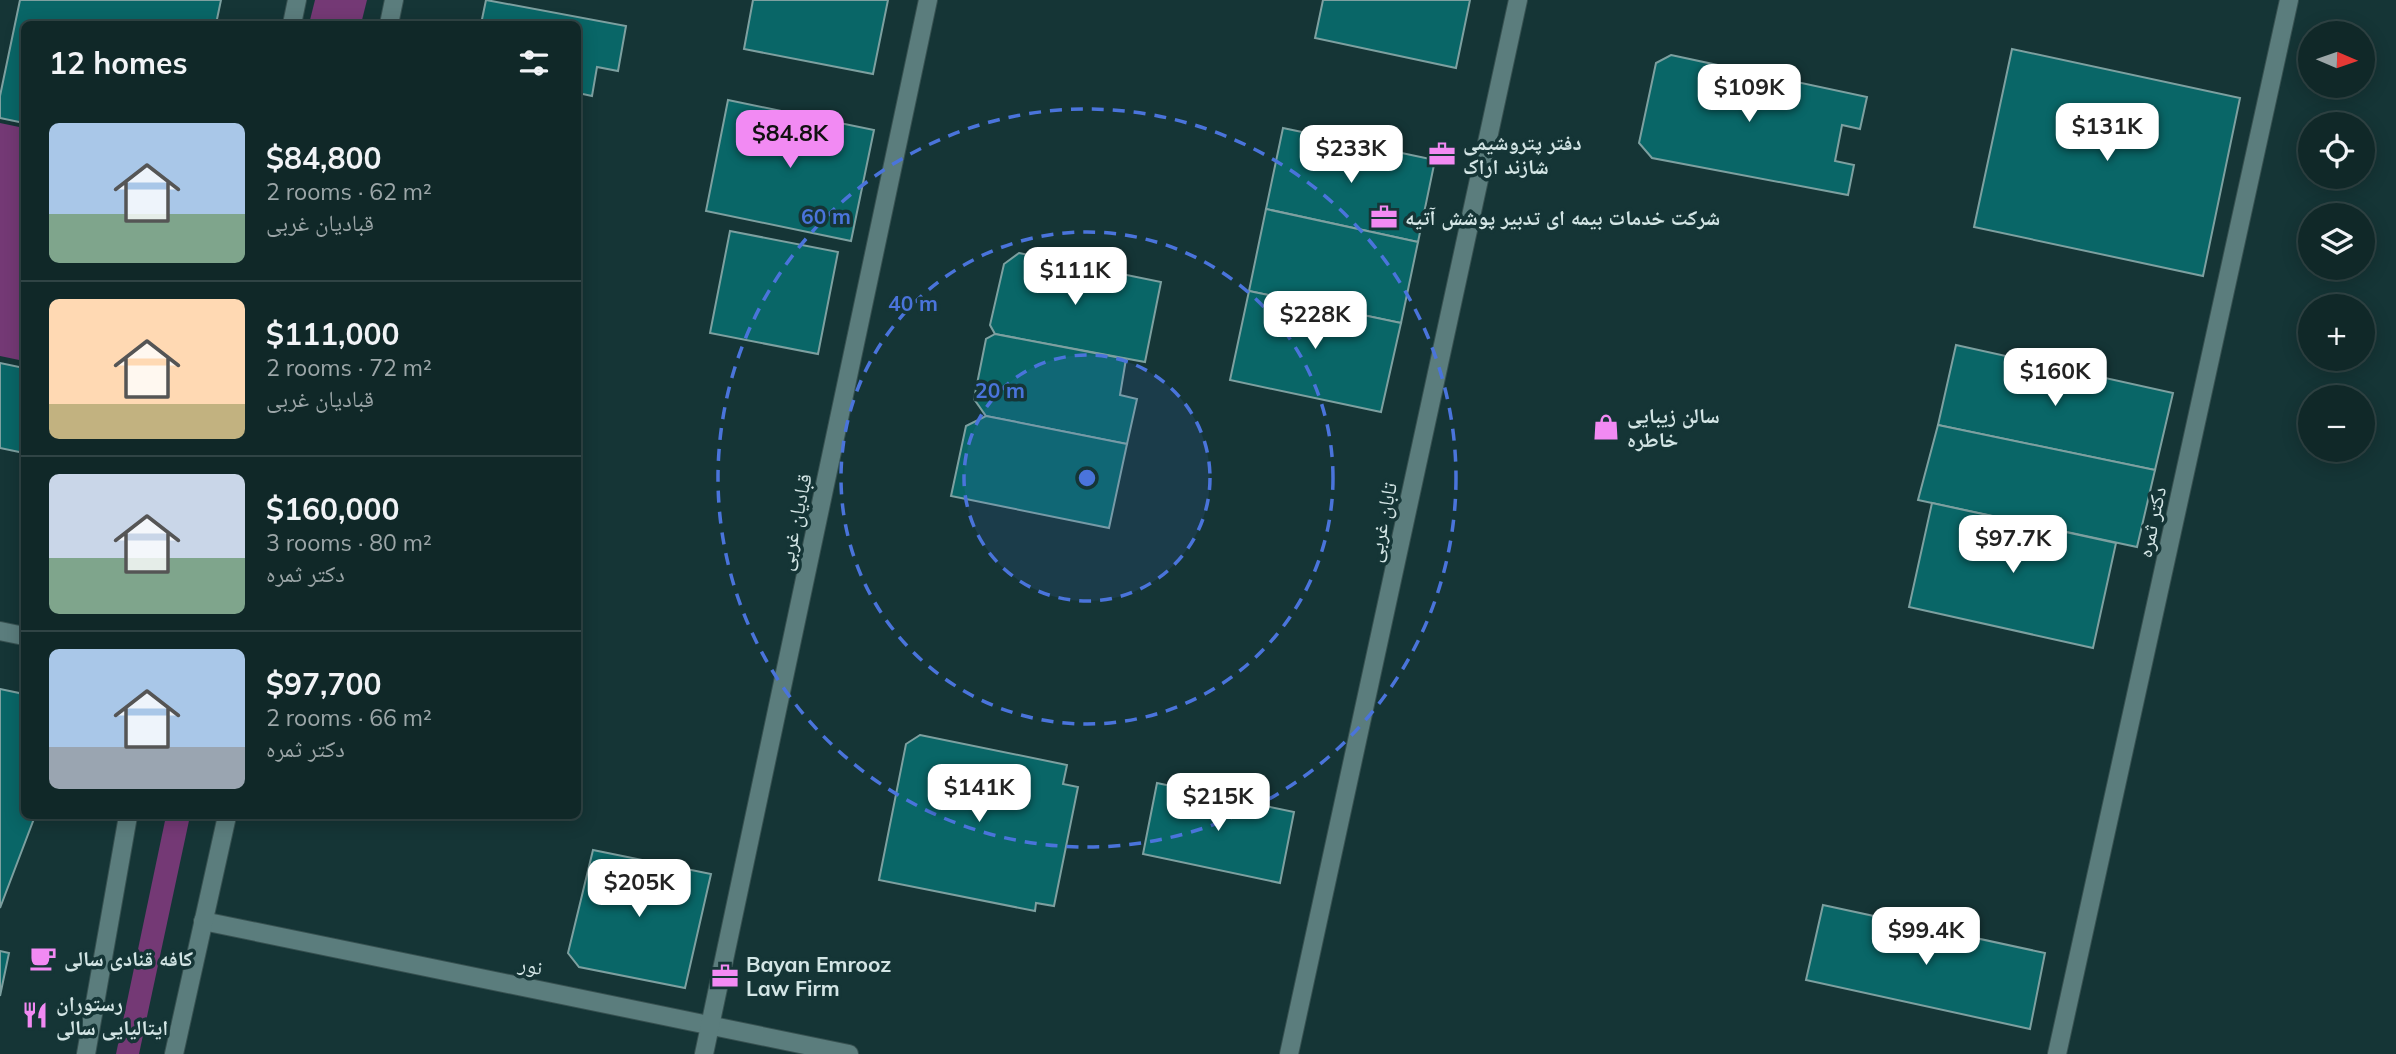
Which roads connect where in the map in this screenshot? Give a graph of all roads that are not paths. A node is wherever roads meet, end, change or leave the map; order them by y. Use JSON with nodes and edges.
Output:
{"nodes":[{"id":1,"x":297,"y":0,"type":"edge"},
{"id":2,"x":394,"y":0,"type":"edge"},
{"id":3,"x":928,"y":0,"type":"edge"},
{"id":4,"x":1518,"y":0,"type":"edge"},
{"id":5,"x":2289,"y":0,"type":"edge"},
{"id":6,"x":293,"y":21,"type":"edge"},
{"id":7,"x":390,"y":21,"type":"edge"},
{"id":8,"x":0,"y":631,"type":"edge"},
{"id":9,"x":21,"y":635,"type":"edge"},
{"id":10,"x":127,"y":819,"type":"edge"},
{"id":11,"x":226,"y":819,"type":"edge"},
{"id":12,"x":203,"y":921,"type":"junction"},
{"id":13,"x":710,"y":1026,"type":"junction"},
{"id":14,"x":86,"y":1054,"type":"edge"},
{"id":15,"x":174,"y":1054,"type":"edge"},
{"id":16,"x":704,"y":1054,"type":"edge"},
{"id":17,"x":849,"y":1054,"type":"edge"},
{"id":18,"x":1289,"y":1054,"type":"edge"},
{"id":19,"x":2057,"y":1054,"type":"edge"}],
"edges":[{"from":1,"to":6,"type":"street"},
{"from":2,"to":7,"type":"street"},
{"from":3,"to":13,"type":"street","name":"قبادیان غربی"},
{"from":4,"to":18,"type":"street","name":"تابان غربی"},
{"from":5,"to":19,"type":"street","name":"دکتر ثمره"},
{"from":8,"to":9,"type":"street"},
{"from":10,"to":14,"type":"street"},
{"from":11,"to":12,"type":"street"},
{"from":12,"to":13,"type":"street","name":"نور"},
{"from":12,"to":15,"type":"street"},
{"from":13,"to":16,"type":"street","name":"قبادیان غربی"},
{"from":13,"to":17,"type":"street","name":"نور"}]}
